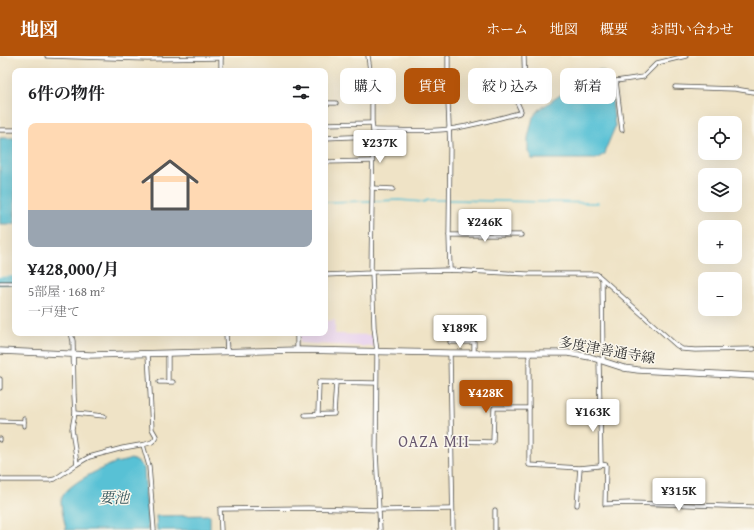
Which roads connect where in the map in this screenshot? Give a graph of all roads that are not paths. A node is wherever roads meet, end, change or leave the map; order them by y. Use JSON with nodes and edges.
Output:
{"nodes":[{"id":1,"x":47,"y":56,"type":"edge"},
{"id":2,"x":368,"y":56,"type":"edge"},
{"id":3,"x":448,"y":56,"type":"edge"},
{"id":4,"x":524,"y":56,"type":"edge"},
{"id":5,"x":686,"y":56,"type":"edge"},
{"id":6,"x":196,"y":57,"type":"edge"},
{"id":7,"x":207,"y":57,"type":"edge"},
{"id":8,"x":221,"y":57,"type":"edge"},
{"id":9,"x":221,"y":68,"type":"edge"},
{"id":10,"x":675,"y":87,"type":"dead end"},
{"id":11,"x":754,"y":92,"type":"edge"},
{"id":12,"x":328,"y":103,"type":"edge"},
{"id":13,"x":336,"y":103,"type":"dead end"},
{"id":14,"x":372,"y":123,"type":"junction"},
{"id":15,"x":328,"y":124,"type":"edge"},
{"id":16,"x":449,"y":129,"type":"junction"},
{"id":17,"x":0,"y":130,"type":"edge"},
{"id":18,"x":12,"y":130,"type":"edge"},
{"id":19,"x":373,"y":130,"type":"junction"},
{"id":20,"x":622,"y":130,"type":"dead end"},
{"id":21,"x":373,"y":136,"type":"junction"},
{"id":22,"x":348,"y":137,"type":"junction"},
{"id":23,"x":328,"y":138,"type":"edge"},
{"id":24,"x":348,"y":142,"type":"dead end"},
{"id":25,"x":372,"y":161,"type":"junction"},
{"id":26,"x":328,"y":162,"type":"edge"},
{"id":27,"x":372,"y":188,"type":"junction"},
{"id":28,"x":393,"y":189,"type":"dead end"},
{"id":29,"x":449,"y":235,"type":"junction"},
{"id":30,"x":521,"y":235,"type":"dead end"},
{"id":31,"x":450,"y":270,"type":"junction"},
{"id":32,"x":371,"y":272,"type":"junction"},
{"id":33,"x":328,"y":275,"type":"edge"},
{"id":34,"x":602,"y":279,"type":"junction"},
{"id":35,"x":0,"y":283,"type":"edge"},
{"id":36,"x":12,"y":283,"type":"edge"},
{"id":37,"x":72,"y":336,"type":"edge"},
{"id":38,"x":226,"y":336,"type":"edge"},
{"id":39,"x":297,"y":336,"type":"edge"},
{"id":40,"x":450,"y":342,"type":"dead end"},
{"id":41,"x":754,"y":348,"type":"edge"},
{"id":42,"x":297,"y":350,"type":"junction"},
{"id":43,"x":0,"y":351,"type":"edge"},
{"id":44,"x":227,"y":352,"type":"junction"},
{"id":45,"x":377,"y":352,"type":"junction"},
{"id":46,"x":529,"y":352,"type":"junction"},
{"id":47,"x":168,"y":353,"type":"junction"},
{"id":48,"x":450,"y":353,"type":"junction"},
{"id":49,"x":474,"y":353,"type":"junction"},
{"id":50,"x":73,"y":354,"type":"junction"},
{"id":51,"x":148,"y":354,"type":"junction"},
{"id":52,"x":601,"y":361,"type":"junction"},
{"id":53,"x":754,"y":376,"type":"edge"},
{"id":54,"x":0,"y":379,"type":"edge"},
{"id":55,"x":159,"y":382,"type":"dead end"},
{"id":56,"x":168,"y":382,"type":"junction"},
{"id":57,"x":173,"y":382,"type":"dead end"},
{"id":58,"x":336,"y":382,"type":"junction"},
{"id":59,"x":376,"y":383,"type":"junction"},
{"id":60,"x":0,"y":388,"type":"edge"},
{"id":61,"x":529,"y":408,"type":"junction"},
{"id":62,"x":75,"y":413,"type":"junction"},
{"id":63,"x":318,"y":414,"type":"junction"},
{"id":64,"x":90,"y":415,"type":"junction"},
{"id":65,"x":305,"y":415,"type":"dead end"},
{"id":66,"x":104,"y":416,"type":"dead end"},
{"id":67,"x":90,"y":420,"type":"dead end"},
{"id":68,"x":0,"y":421,"type":"edge"},
{"id":69,"x":24,"y":422,"type":"dead end"},
{"id":70,"x":451,"y":441,"type":"junction"},
{"id":71,"x":143,"y":445,"type":"junction"},
{"id":72,"x":77,"y":464,"type":"junction"},
{"id":73,"x":601,"y":464,"type":"junction"},
{"id":74,"x":580,"y":468,"type":"junction"},
{"id":75,"x":0,"y":478,"type":"edge"},
{"id":76,"x":577,"y":505,"type":"dead end"},
{"id":77,"x":754,"y":507,"type":"edge"},
{"id":78,"x":452,"y":509,"type":"junction"},
{"id":79,"x":379,"y":510,"type":"junction"},
{"id":80,"x":495,"y":510,"type":"dead end"},
{"id":81,"x":154,"y":530,"type":"edge"},
{"id":82,"x":221,"y":530,"type":"edge"},
{"id":83,"x":380,"y":530,"type":"edge"},
{"id":84,"x":453,"y":530,"type":"edge"},
{"id":85,"x":495,"y":530,"type":"edge"}],
"edges":[{"from":1,"to":6,"type":"street"},
{"from":2,"to":14,"type":"street"},
{"from":3,"to":16,"type":"street"},
{"from":4,"to":16,"type":"street"},
{"from":5,"to":20,"type":"street"},
{"from":6,"to":7,"type":"street"},
{"from":7,"to":8,"type":"street"},
{"from":8,"to":9,"type":"street"},
{"from":10,"to":11,"type":"street"},
{"from":12,"to":13,"type":"street"},
{"from":14,"to":15,"type":"street"},
{"from":14,"to":19,"type":"street"},
{"from":16,"to":19,"type":"street"},
{"from":16,"to":29,"type":"street"},
{"from":17,"to":18,"type":"street"},
{"from":19,"to":21,"type":"street"},
{"from":21,"to":22,"type":"street"},
{"from":21,"to":25,"type":"street"},
{"from":22,"to":23,"type":"street"},
{"from":22,"to":24,"type":"street"},
{"from":25,"to":26,"type":"street"},
{"from":25,"to":27,"type":"street"},
{"from":27,"to":28,"type":"street"},
{"from":27,"to":32,"type":"street"},
{"from":29,"to":30,"type":"street"},
{"from":29,"to":31,"type":"street"},
{"from":31,"to":32,"type":"street"},
{"from":31,"to":34,"type":"street"},
{"from":32,"to":33,"type":"street"},
{"from":32,"to":45,"type":"street"},
{"from":34,"to":41,"type":"street"},
{"from":34,"to":52,"type":"street"},
{"from":35,"to":36,"type":"street"},
{"from":37,"to":50,"type":"street"},
{"from":38,"to":44,"type":"street"},
{"from":39,"to":42,"type":"street"},
{"from":40,"to":49,"type":"street"},
{"from":42,"to":44,"type":"main road","name":"多度津善通寺線"},
{"from":42,"to":45,"type":"main road","name":"多度津善通寺線"},
{"from":43,"to":50,"type":"main road","name":"多度津善通寺線"},
{"from":44,"to":47,"type":"main road","name":"多度津善通寺線"},
{"from":45,"to":48,"type":"main road","name":"多度津善通寺線"},
{"from":45,"to":59,"type":"street"},
{"from":46,"to":49,"type":"main road","name":"多度津善通寺線"},
{"from":46,"to":52,"type":"main road","name":"多度津善通寺線"},
{"from":46,"to":61,"type":"street"},
{"from":47,"to":51,"type":"main road","name":"多度津善通寺線"},
{"from":47,"to":56,"type":"street"},
{"from":48,"to":49,"type":"main road","name":"多度津善通寺線"},
{"from":48,"to":70,"type":"street"},
{"from":50,"to":51,"type":"main road","name":"多度津善通寺線"},
{"from":50,"to":62,"type":"street"},
{"from":51,"to":71,"type":"street"},
{"from":52,"to":53,"type":"main road","name":"多度津善通寺線"},
{"from":52,"to":73,"type":"street"},
{"from":54,"to":60,"type":"street"},
{"from":55,"to":56,"type":"street"},
{"from":56,"to":57,"type":"street"},
{"from":58,"to":59,"type":"street"},
{"from":58,"to":63,"type":"street"},
{"from":58,"to":63,"type":"street"},
{"from":59,"to":79,"type":"street"},
{"from":61,"to":70,"type":"street"},
{"from":61,"to":74,"type":"street"},
{"from":62,"to":64,"type":"street"},
{"from":62,"to":72,"type":"street"},
{"from":63,"to":65,"type":"street"},
{"from":64,"to":66,"type":"street"},
{"from":64,"to":67,"type":"street"},
{"from":68,"to":69,"type":"street"},
{"from":70,"to":78,"type":"street"},
{"from":71,"to":72,"type":"street"},
{"from":71,"to":81,"type":"street"},
{"from":72,"to":75,"type":"street"},
{"from":73,"to":74,"type":"street"},
{"from":73,"to":77,"type":"street"},
{"from":74,"to":76,"type":"street"},
{"from":78,"to":79,"type":"street"},
{"from":78,"to":84,"type":"street"},
{"from":79,"to":82,"type":"street"},
{"from":79,"to":83,"type":"street"},
{"from":80,"to":85,"type":"street"}]}
